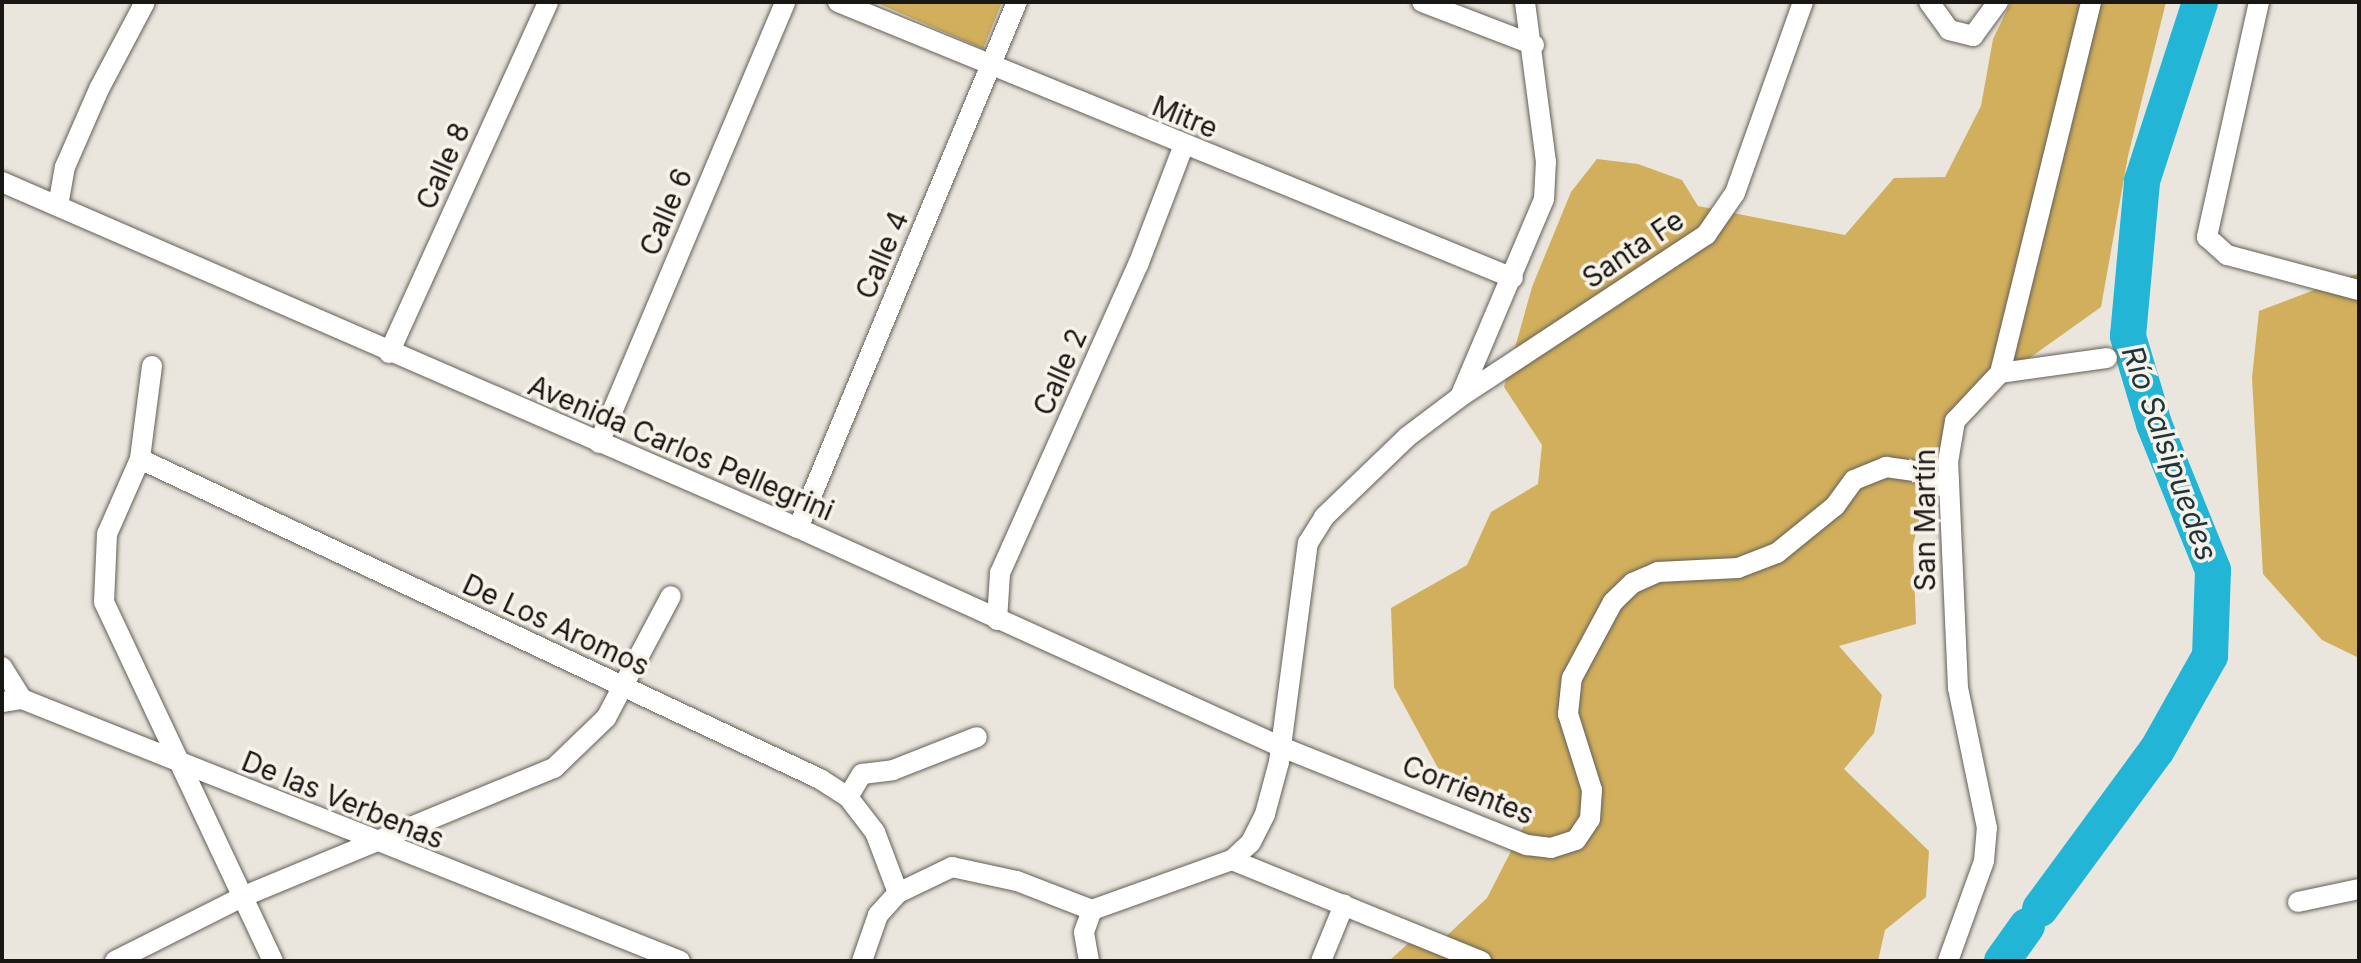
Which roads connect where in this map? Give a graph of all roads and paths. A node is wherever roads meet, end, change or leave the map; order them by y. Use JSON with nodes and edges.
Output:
{"nodes":[{"id":1,"x":145,"y":2,"type":"edge"},
{"id":2,"x":548,"y":2,"type":"edge"},
{"id":3,"x":785,"y":2,"type":"edge"},
{"id":4,"x":838,"y":2,"type":"edge"},
{"id":5,"x":1017,"y":2,"type":"edge"},
{"id":6,"x":1422,"y":2,"type":"edge"},
{"id":7,"x":1525,"y":2,"type":"edge"},
{"id":8,"x":1803,"y":2,"type":"edge"},
{"id":9,"x":1929,"y":2,"type":"edge"},
{"id":10,"x":1998,"y":2,"type":"edge"},
{"id":11,"x":2091,"y":2,"type":"edge"},
{"id":12,"x":2259,"y":2,"type":"edge"},
{"id":13,"x":1534,"y":45,"type":"junction"},
{"id":14,"x":991,"y":68,"type":"junction"},
{"id":15,"x":1183,"y":147,"type":"junction"},
{"id":16,"x":2,"y":182,"type":"edge"},
{"id":17,"x":58,"y":206,"type":"junction"},
{"id":18,"x":1513,"y":278,"type":"junction"},
{"id":19,"x":2359,"y":290,"type":"edge"},
{"id":20,"x":389,"y":353,"type":"junction"},
{"id":21,"x":2107,"y":358,"type":"dead end"},
{"id":22,"x":152,"y":366,"type":"dead end"},
{"id":23,"x":2000,"y":373,"type":"junction"},
{"id":24,"x":1460,"y":397,"type":"junction"},
{"id":25,"x":599,"y":443,"type":"junction"},
{"id":26,"x":140,"y":459,"type":"junction"},
{"id":27,"x":1947,"y":489,"type":"junction"},
{"id":28,"x":798,"y":528,"type":"junction"},
{"id":29,"x":671,"y":596,"type":"dead end"},
{"id":30,"x":997,"y":620,"type":"junction"},
{"id":31,"x":2,"y":667,"type":"edge"},
{"id":32,"x":623,"y":689,"type":"junction"},
{"id":33,"x":12,"y":700,"type":"edge"},
{"id":34,"x":977,"y":737,"type":"dead end"},
{"id":35,"x":1279,"y":746,"type":"junction"},
{"id":36,"x":180,"y":764,"type":"junction"},
{"id":37,"x":848,"y":797,"type":"junction"},
{"id":38,"x":370,"y":842,"type":"junction"},
{"id":39,"x":1232,"y":860,"type":"junction"},
{"id":40,"x":2359,"y":889,"type":"edge"},
{"id":41,"x":898,"y":893,"type":"junction"},
{"id":42,"x":242,"y":897,"type":"junction"},
{"id":43,"x":2298,"y":902,"type":"dead end"},
{"id":44,"x":1344,"y":905,"type":"junction"},
{"id":45,"x":1092,"y":910,"type":"junction"},
{"id":46,"x":115,"y":961,"type":"edge"},
{"id":47,"x":273,"y":961,"type":"edge"},
{"id":48,"x":680,"y":961,"type":"edge"},
{"id":49,"x":862,"y":961,"type":"edge"},
{"id":50,"x":1089,"y":961,"type":"edge"},
{"id":51,"x":1321,"y":961,"type":"edge"},
{"id":52,"x":1481,"y":961,"type":"edge"},
{"id":53,"x":1948,"y":961,"type":"edge"}],
"edges":[{"from":1,"to":17,"type":"street"},
{"from":2,"to":20,"type":"street","name":"Calle 8"},
{"from":3,"to":25,"type":"street","name":"Calle 6"},
{"from":4,"to":14,"type":"street","name":"Mitre"},
{"from":5,"to":14,"type":"street","name":"Calle 4"},
{"from":6,"to":13,"type":"street"},
{"from":7,"to":13,"type":"street"},
{"from":8,"to":24,"type":"street","name":"Santa Fe"},
{"from":9,"to":10,"type":"street"},
{"from":11,"to":23,"type":"street","name":"San Martín"},
{"from":12,"to":19,"type":"street"},
{"from":13,"to":18,"type":"street"},
{"from":14,"to":15,"type":"street","name":"Mitre"},
{"from":14,"to":28,"type":"street","name":"Calle 4"},
{"from":15,"to":18,"type":"street","name":"Mitre"},
{"from":15,"to":30,"type":"street","name":"Calle 2"},
{"from":16,"to":17,"type":"street","name":"Avenida Carlos Pellegrini"},
{"from":17,"to":20,"type":"street","name":"Avenida Carlos Pellegrini"},
{"from":18,"to":24,"type":"street"},
{"from":20,"to":25,"type":"street","name":"Avenida Carlos Pellegrini"},
{"from":21,"to":23,"type":"street"},
{"from":22,"to":26,"type":"street"},
{"from":23,"to":27,"type":"street","name":"San Martín"},
{"from":24,"to":35,"type":"street","name":"Santa Fe"},
{"from":25,"to":28,"type":"street","name":"Avenida Carlos Pellegrini"},
{"from":26,"to":32,"type":"street","name":"De Los Aromos"},
{"from":26,"to":36,"type":"street"},
{"from":27,"to":35,"type":"street","name":"Corrientes"},
{"from":27,"to":53,"type":"street","name":"San Martín"},
{"from":28,"to":30,"type":"street","name":"Avenida Carlos Pellegrini"},
{"from":29,"to":32,"type":"street"},
{"from":30,"to":35,"type":"street","name":"Avenida Carlos Pellegrini"},
{"from":31,"to":33,"type":"street","name":"De las Verbenas"},
{"from":32,"to":37,"type":"street","name":"De Los Aromos"},
{"from":32,"to":38,"type":"street"},
{"from":33,"to":36,"type":"street","name":"De las Verbenas"},
{"from":34,"to":37,"type":"street"},
{"from":35,"to":39,"type":"street","name":"Santa Fe"},
{"from":36,"to":38,"type":"street","name":"De las Verbenas"},
{"from":36,"to":42,"type":"street"},
{"from":37,"to":41,"type":"street","name":"De Los Aromos"},
{"from":38,"to":42,"type":"street"},
{"from":38,"to":48,"type":"street","name":"De las Verbenas"},
{"from":39,"to":44,"type":"street"},
{"from":39,"to":45,"type":"street"},
{"from":40,"to":43,"type":"street"},
{"from":41,"to":45,"type":"street"},
{"from":41,"to":49,"type":"street"},
{"from":42,"to":46,"type":"street"},
{"from":42,"to":47,"type":"street"},
{"from":44,"to":51,"type":"street"},
{"from":44,"to":52,"type":"street"},
{"from":45,"to":50,"type":"street"}]}
